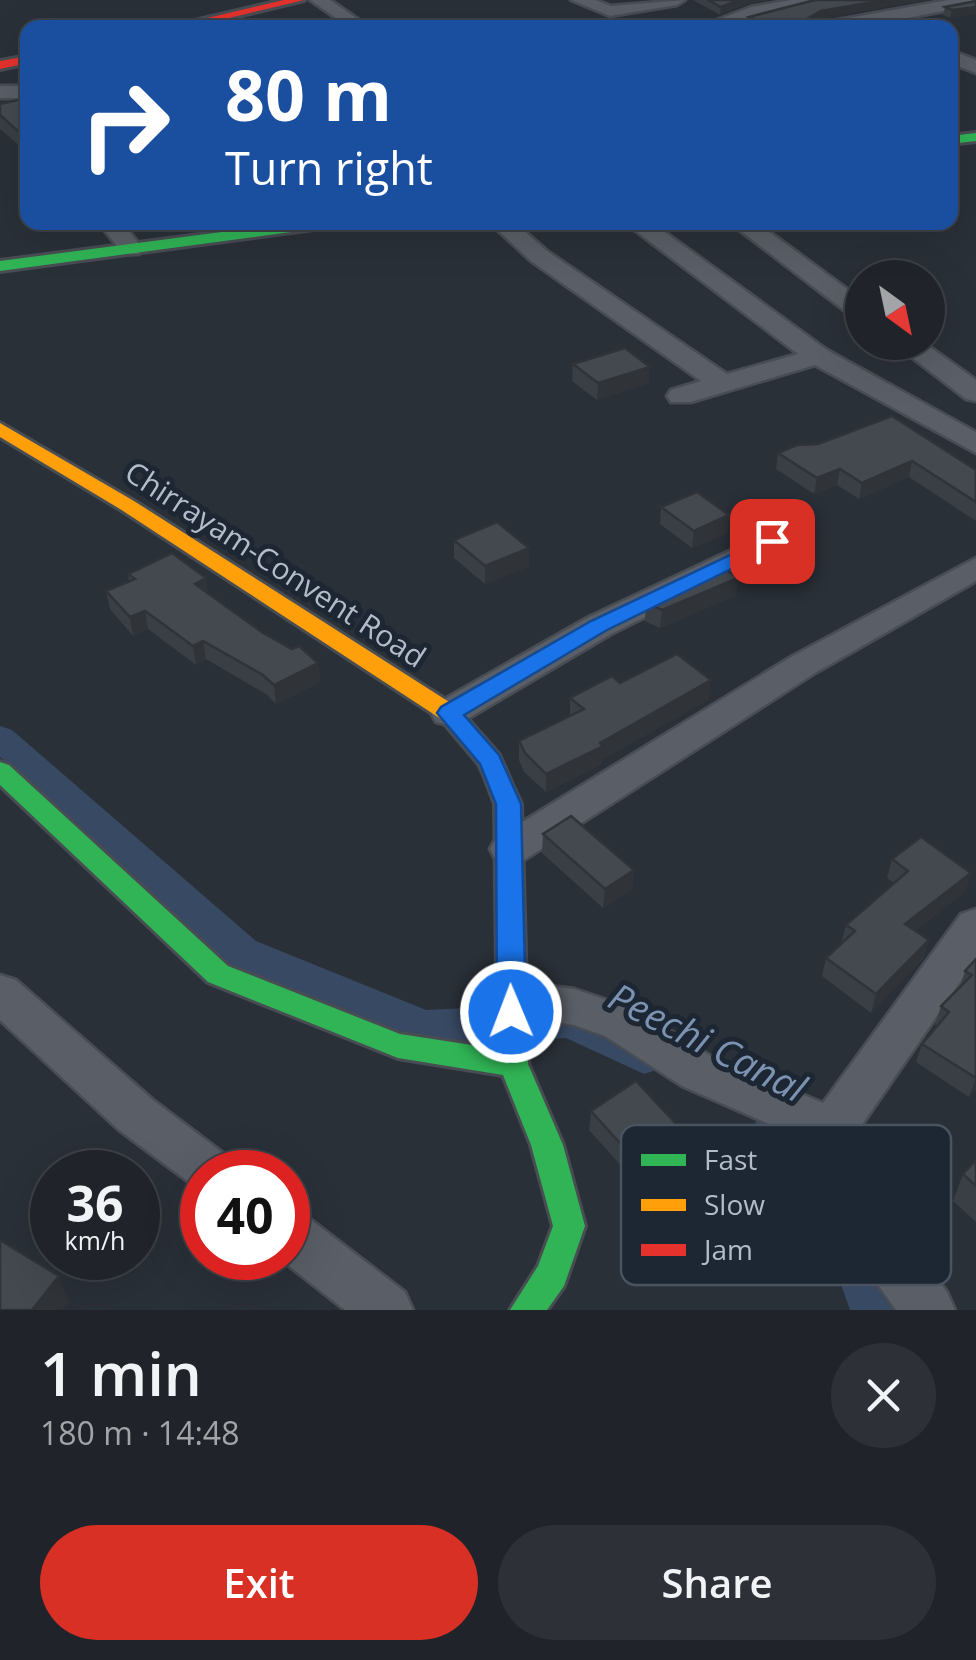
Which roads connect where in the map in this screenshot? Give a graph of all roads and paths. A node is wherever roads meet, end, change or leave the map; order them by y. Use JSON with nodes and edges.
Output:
{"nodes":[{"id":1,"x":300,"y":0,"type":"edge"},
{"id":2,"x":318,"y":0,"type":"edge"},
{"id":3,"x":579,"y":0,"type":"edge"},
{"id":4,"x":678,"y":0,"type":"edge"},
{"id":5,"x":821,"y":0,"type":"edge"},
{"id":6,"x":976,"y":0,"type":"edge"},
{"id":7,"x":207,"y":20,"type":"edge"},
{"id":8,"x":350,"y":20,"type":"edge"},
{"id":9,"x":729,"y":20,"type":"edge"},
{"id":10,"x":862,"y":20,"type":"edge"},
{"id":11,"x":116,"y":230,"type":"edge"},
{"id":12,"x":275,"y":230,"type":"edge"},
{"id":13,"x":509,"y":230,"type":"edge"},
{"id":14,"x":646,"y":230,"type":"edge"},
{"id":15,"x":751,"y":230,"type":"edge"},
{"id":16,"x":131,"y":249,"type":"junction"},
{"id":17,"x":0,"y":266,"type":"edge"},
{"id":18,"x":845,"y":299,"type":"edge"},
{"id":19,"x":818,"y":356,"type":"junction"},
{"id":20,"x":930,"y":360,"type":"edge"},
{"id":21,"x":723,"y":384,"type":"junction"},
{"id":22,"x":976,"y":393,"type":"edge"},
{"id":23,"x":681,"y":396,"type":"dead end"},
{"id":24,"x":913,"y":408,"type":"junction"},
{"id":25,"x":877,"y":422,"type":"edge"},
{"id":26,"x":0,"y":429,"type":"edge"},
{"id":27,"x":976,"y":444,"type":"edge"},
{"id":28,"x":772,"y":541,"type":"dead end"},
{"id":29,"x":976,"y":568,"type":"edge"},
{"id":30,"x":449,"y":713,"type":"junction"},
{"id":31,"x":0,"y":771,"type":"edge"},
{"id":32,"x":510,"y":849,"type":"junction"},
{"id":33,"x":976,"y":926,"type":"edge"},
{"id":34,"x":0,"y":993,"type":"edge"},
{"id":35,"x":511,"y":1030,"type":"junction"},
{"id":36,"x":823,"y":1125,"type":"edge"},
{"id":37,"x":835,"y":1125,"type":"edge"},
{"id":38,"x":181,"y":1150,"type":"edge"},
{"id":39,"x":310,"y":1250,"type":"edge"},
{"id":40,"x":910,"y":1285,"type":"edge"},
{"id":41,"x":386,"y":1310,"type":"edge"},
{"id":42,"x":527,"y":1310,"type":"edge"},
{"id":43,"x":928,"y":1310,"type":"edge"}],
"edges":[{"from":1,"to":7,"type":"street"},
{"from":2,"to":8,"type":"street"},
{"from":3,"to":4,"type":"street"},
{"from":5,"to":9,"type":"street"},
{"from":6,"to":10,"type":"street"},
{"from":11,"to":16,"type":"street"},
{"from":12,"to":16,"type":"street"},
{"from":13,"to":21,"type":"street"},
{"from":14,"to":19,"type":"street"},
{"from":15,"to":18,"type":"street"},
{"from":16,"to":17,"type":"street"},
{"from":19,"to":21,"type":"street"},
{"from":19,"to":24,"type":"street"},
{"from":20,"to":22,"type":"street"},
{"from":21,"to":23,"type":"street"},
{"from":24,"to":25,"type":"street"},
{"from":24,"to":27,"type":"street"},
{"from":26,"to":30,"type":"street","name":"Chirrayam-Convent Road"},
{"from":28,"to":30,"type":"street"},
{"from":29,"to":32,"type":"street"},
{"from":30,"to":32,"type":"street","name":"Chirrayam-Convent Road"},
{"from":31,"to":35,"type":"street"},
{"from":32,"to":35,"type":"street","name":"Chirrayam-Convent Road"},
{"from":33,"to":37,"type":"street"},
{"from":34,"to":38,"type":"street"},
{"from":35,"to":36,"type":"street"},
{"from":35,"to":42,"type":"street","name":"Chirrayam-Convent Road"},
{"from":39,"to":41,"type":"street"},
{"from":40,"to":43,"type":"street"}]}
